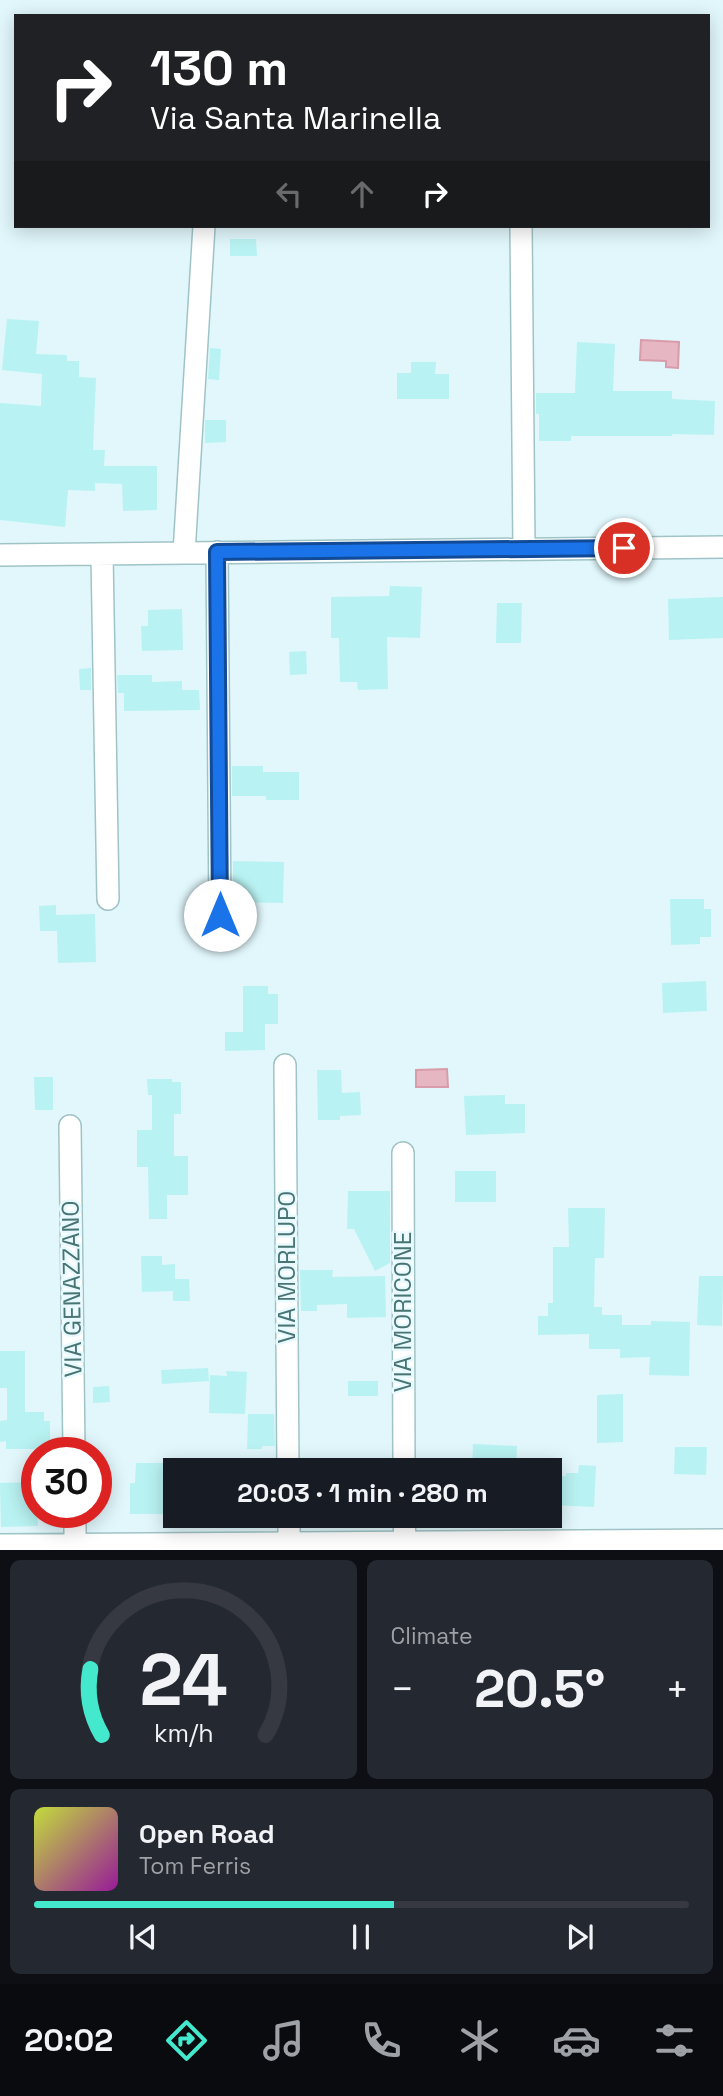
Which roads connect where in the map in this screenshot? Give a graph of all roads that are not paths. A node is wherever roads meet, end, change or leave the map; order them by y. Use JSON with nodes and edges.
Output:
{"nodes":[{"id":1,"x":204,"y":228,"type":"edge"},
{"id":2,"x":521,"y":228,"type":"edge"},
{"id":3,"x":723,"y":547,"type":"edge"},
{"id":4,"x":524,"y":549,"type":"junction"},
{"id":5,"x":217,"y":552,"type":"junction"},
{"id":6,"x":184,"y":553,"type":"junction"},
{"id":7,"x":102,"y":554,"type":"junction"},
{"id":8,"x":0,"y":555,"type":"edge"},
{"id":9,"x":108,"y":899,"type":"dead end"},
{"id":10,"x":220,"y":915,"type":"dead end"},
{"id":11,"x":285,"y":1065,"type":"dead end"},
{"id":12,"x":70,"y":1126,"type":"dead end"},
{"id":13,"x":403,"y":1153,"type":"dead end"},
{"id":14,"x":74,"y":1437,"type":"edge"},
{"id":15,"x":288,"y":1458,"type":"edge"},
{"id":16,"x":404,"y":1458,"type":"edge"},
{"id":17,"x":75,"y":1528,"type":"edge"},
{"id":18,"x":289,"y":1528,"type":"edge"},
{"id":19,"x":404,"y":1528,"type":"edge"},
{"id":20,"x":723,"y":1540,"type":"edge"},
{"id":21,"x":405,"y":1542,"type":"junction"},
{"id":22,"x":289,"y":1543,"type":"junction"},
{"id":23,"x":0,"y":1545,"type":"edge"},
{"id":24,"x":75,"y":1545,"type":"junction"},
{"id":25,"x":644,"y":1545,"type":"edge"}],
"edges":[{"from":1,"to":6,"type":"street"},
{"from":2,"to":4,"type":"street"},
{"from":3,"to":4,"type":"street"},
{"from":4,"to":5,"type":"street"},
{"from":5,"to":6,"type":"street"},
{"from":5,"to":10,"type":"street"},
{"from":6,"to":7,"type":"street"},
{"from":7,"to":8,"type":"street"},
{"from":7,"to":9,"type":"street"},
{"from":11,"to":15,"type":"street","name":"VIA MORLUPO"},
{"from":12,"to":14,"type":"street","name":"VIA GENAZZANO"},
{"from":13,"to":16,"type":"street","name":"VIA MORICONE"},
{"from":17,"to":24,"type":"street"},
{"from":18,"to":22,"type":"street"},
{"from":19,"to":21,"type":"street"},
{"from":20,"to":25,"type":"street"},
{"from":21,"to":22,"type":"street"},
{"from":21,"to":25,"type":"street"},
{"from":22,"to":24,"type":"street"},
{"from":23,"to":24,"type":"street"}]}
